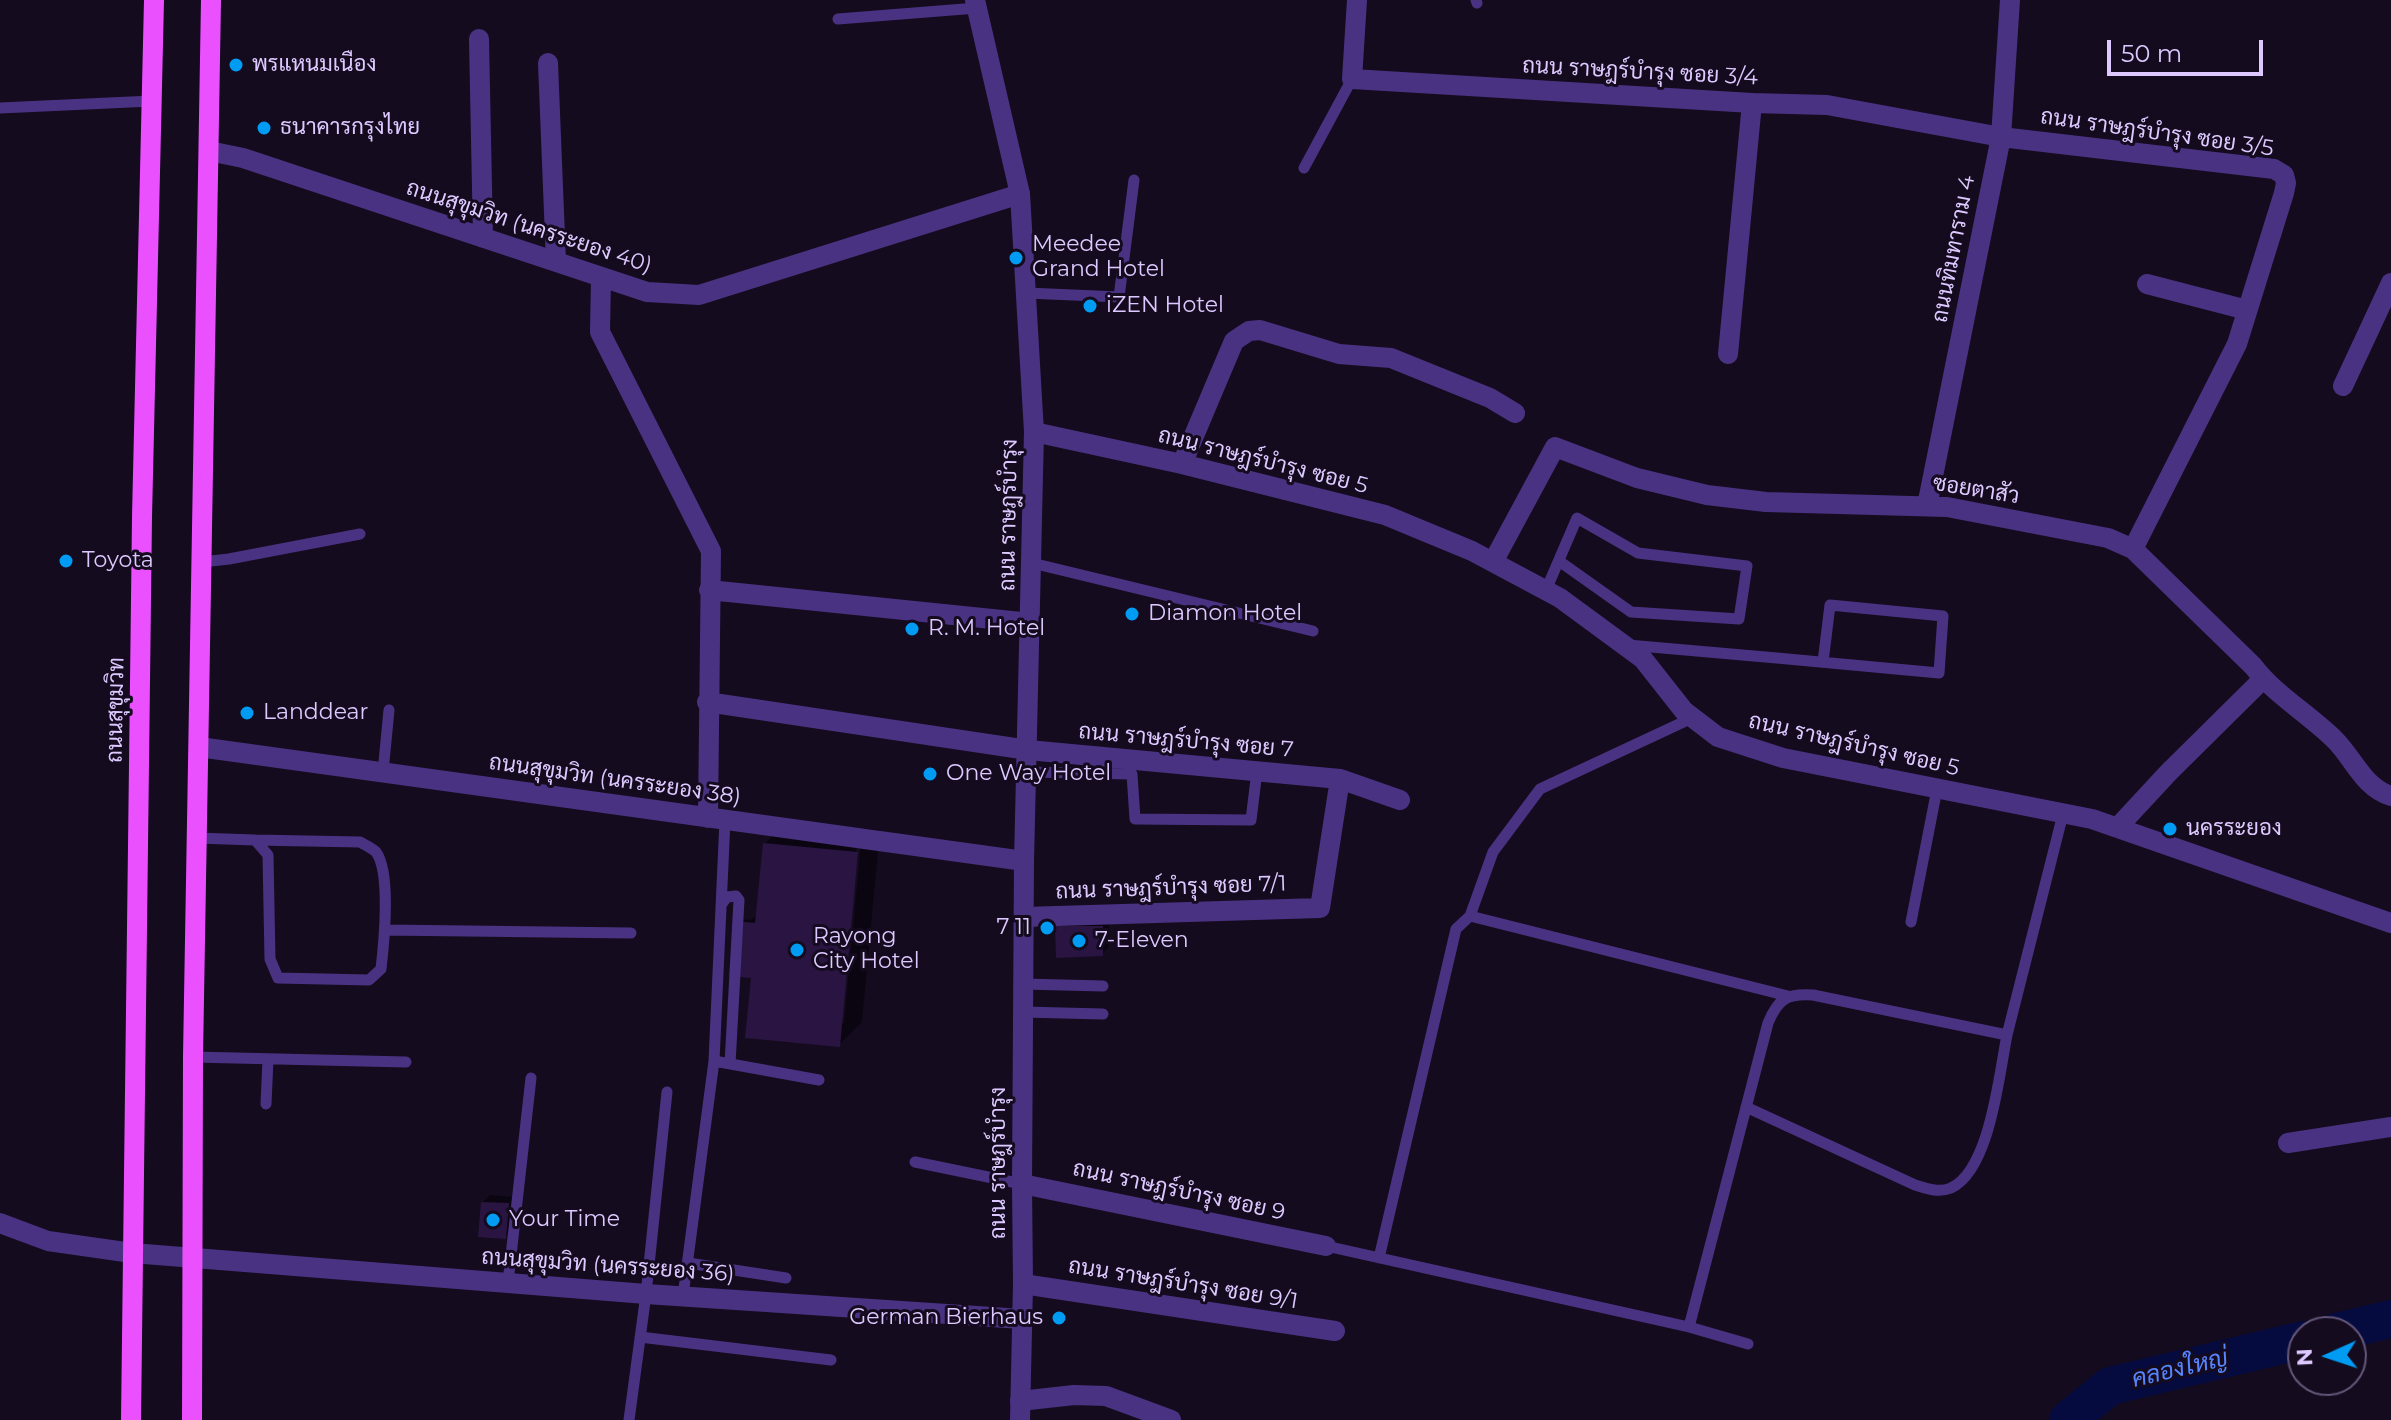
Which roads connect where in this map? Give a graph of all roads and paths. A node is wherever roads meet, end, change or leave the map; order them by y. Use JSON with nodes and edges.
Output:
{"nodes":[{"id":1,"x":154,"y":0,"type":"edge"},
{"id":2,"x":211,"y":0,"type":"edge"},
{"id":3,"x":1357,"y":0,"type":"edge"},
{"id":4,"x":2010,"y":0,"type":"edge"},
{"id":5,"x":976,"y":4,"type":"edge"},
{"id":6,"x":838,"y":19,"type":"dead end"},
{"id":7,"x":479,"y":39,"type":"dead end"},
{"id":8,"x":548,"y":63,"type":"dead end"},
{"id":9,"x":1352,"y":79,"type":"junction"},
{"id":10,"x":152,"y":101,"type":"junction"},
{"id":11,"x":1752,"y":103,"type":"junction"},
{"id":12,"x":0,"y":108,"type":"edge"},
{"id":13,"x":2001,"y":137,"type":"junction"},
{"id":14,"x":209,"y":151,"type":"junction"},
{"id":15,"x":1304,"y":168,"type":"dead end"},
{"id":16,"x":1134,"y":180,"type":"dead end"},
{"id":17,"x":1020,"y":194,"type":"junction"},
{"id":18,"x":483,"y":238,"type":"junction"},
{"id":19,"x":556,"y":262,"type":"junction"},
{"id":20,"x":601,"y":277,"type":"junction"},
{"id":21,"x":2391,"y":283,"type":"edge"},
{"id":22,"x":2147,"y":284,"type":"dead end"},
{"id":23,"x":1027,"y":293,"type":"junction"},
{"id":24,"x":2247,"y":310,"type":"junction"},
{"id":25,"x":1728,"y":354,"type":"dead end"},
{"id":26,"x":2343,"y":386,"type":"dead end"},
{"id":27,"x":1515,"y":413,"type":"dead end"},
{"id":28,"x":1034,"y":432,"type":"junction"},
{"id":29,"x":1182,"y":464,"type":"junction"},
{"id":30,"x":1927,"y":506,"type":"junction"},
{"id":31,"x":360,"y":534,"type":"dead end"},
{"id":32,"x":2133,"y":549,"type":"junction"},
{"id":33,"x":1559,"y":561,"type":"junction"},
{"id":34,"x":202,"y":562,"type":"junction"},
{"id":35,"x":1493,"y":562,"type":"junction"},
{"id":36,"x":1032,"y":563,"type":"junction"},
{"id":37,"x":709,"y":590,"type":"junction"},
{"id":38,"x":1546,"y":590,"type":"junction"},
{"id":39,"x":1031,"y":623,"type":"junction"},
{"id":40,"x":1313,"y":631,"type":"dead end"},
{"id":41,"x":1624,"y":645,"type":"junction"},
{"id":42,"x":1823,"y":662,"type":"junction"},
{"id":43,"x":2262,"y":680,"type":"junction"},
{"id":44,"x":707,"y":702,"type":"junction"},
{"id":45,"x":389,"y":710,"type":"dead end"},
{"id":46,"x":1688,"y":715,"type":"junction"},
{"id":47,"x":199,"y":747,"type":"junction"},
{"id":48,"x":1028,"y":750,"type":"junction"},
{"id":49,"x":1257,"y":771,"type":"junction"},
{"id":50,"x":383,"y":772,"type":"junction"},
{"id":51,"x":1026,"y":772,"type":"junction"},
{"id":52,"x":1340,"y":779,"type":"junction"},
{"id":53,"x":1937,"y":789,"type":"junction"},
{"id":54,"x":2391,"y":796,"type":"edge"},
{"id":55,"x":1400,"y":800,"type":"dead end"},
{"id":56,"x":2063,"y":814,"type":"junction"},
{"id":57,"x":716,"y":819,"type":"junction"},
{"id":58,"x":2117,"y":828,"type":"junction"},
{"id":59,"x":197,"y":838,"type":"junction"},
{"id":60,"x":255,"y":840,"type":"junction"},
{"id":61,"x":1024,"y":861,"type":"junction"},
{"id":62,"x":721,"y":905,"type":"junction"},
{"id":63,"x":1470,"y":916,"type":"junction"},
{"id":64,"x":1024,"y":917,"type":"junction"},
{"id":65,"x":1911,"y":922,"type":"dead end"},
{"id":66,"x":2391,"y":923,"type":"edge"},
{"id":67,"x":385,"y":930,"type":"junction"},
{"id":68,"x":631,"y":933,"type":"dead end"},
{"id":69,"x":1023,"y":984,"type":"junction"},
{"id":70,"x":1103,"y":986,"type":"dead end"},
{"id":71,"x":1788,"y":996,"type":"junction"},
{"id":72,"x":1023,"y":1012,"type":"junction"},
{"id":73,"x":1103,"y":1014,"type":"dead end"},
{"id":74,"x":2007,"y":1035,"type":"junction"},
{"id":75,"x":193,"y":1057,"type":"junction"},
{"id":76,"x":268,"y":1059,"type":"junction"},
{"id":77,"x":714,"y":1061,"type":"junction"},
{"id":78,"x":406,"y":1062,"type":"dead end"},
{"id":79,"x":730,"y":1064,"type":"junction"},
{"id":80,"x":531,"y":1078,"type":"dead end"},
{"id":81,"x":819,"y":1080,"type":"dead end"},
{"id":82,"x":667,"y":1092,"type":"dead end"},
{"id":83,"x":266,"y":1104,"type":"dead end"},
{"id":84,"x":1746,"y":1107,"type":"junction"},
{"id":85,"x":2391,"y":1127,"type":"edge"},
{"id":86,"x":2288,"y":1143,"type":"dead end"},
{"id":87,"x":915,"y":1162,"type":"dead end"},
{"id":88,"x":1022,"y":1184,"type":"junction"},
{"id":89,"x":0,"y":1223,"type":"edge"},
{"id":90,"x":1326,"y":1246,"type":"joint"},
{"id":91,"x":132,"y":1253,"type":"junction"},
{"id":92,"x":191,"y":1257,"type":"junction"},
{"id":93,"x":1379,"y":1258,"type":"junction"},
{"id":94,"x":688,"y":1263,"type":"junction"},
{"id":95,"x":786,"y":1278,"type":"dead end"},
{"id":96,"x":508,"y":1282,"type":"junction"},
{"id":97,"x":1023,"y":1284,"type":"junction"},
{"id":98,"x":646,"y":1294,"type":"junction"},
{"id":99,"x":683,"y":1296,"type":"junction"},
{"id":100,"x":1022,"y":1319,"type":"junction"},
{"id":101,"x":1689,"y":1327,"type":"junction"},
{"id":102,"x":1335,"y":1331,"type":"dead end"},
{"id":103,"x":640,"y":1337,"type":"junction"},
{"id":104,"x":1748,"y":1344,"type":"dead end"},
{"id":105,"x":831,"y":1360,"type":"dead end"},
{"id":106,"x":1020,"y":1410,"type":"edge"},
{"id":107,"x":131,"y":1420,"type":"edge"},
{"id":108,"x":192,"y":1420,"type":"edge"},
{"id":109,"x":629,"y":1420,"type":"edge"},
{"id":110,"x":1171,"y":1420,"type":"edge"}],
"edges":[{"from":1,"to":10,"type":"main road","name":"ถนนสุขุมวิท"},
{"from":2,"to":14,"type":"main road"},
{"from":3,"to":9,"type":"street"},
{"from":4,"to":13,"type":"street","name":"ถนนทิมทาราม 4"},
{"from":5,"to":6,"type":"lane"},
{"from":5,"to":17,"type":"street","name":"ถนน ราษฎร์บำรุง"},
{"from":7,"to":18,"type":"street"},
{"from":8,"to":19,"type":"street"},
{"from":9,"to":11,"type":"street","name":"ถนน ราษฎร์บำรุง ซอย 3/4"},
{"from":9,"to":15,"type":"lane"},
{"from":10,"to":12,"type":"lane"},
{"from":10,"to":91,"type":"main road","name":"ถนนสุขุมวิท"},
{"from":11,"to":13,"type":"street","name":"ถนน ราษฎร์บำรุง ซอย 3/4"},
{"from":11,"to":25,"type":"street"},
{"from":13,"to":24,"type":"street","name":"ถนน ราษฎร์บำรุง ซอย 3/5"},
{"from":13,"to":30,"type":"street","name":"ถนนทิมทาราม 4"},
{"from":14,"to":18,"type":"street","name":"ถนนสุขุมวิท (นครระยอง 40)"},
{"from":14,"to":34,"type":"main road"},
{"from":16,"to":23,"type":"lane"},
{"from":17,"to":20,"type":"street","name":"ถนนสุขุมวิท (นครระยอง 40)"},
{"from":17,"to":23,"type":"street","name":"ถนน ราษฎร์บำรุง"},
{"from":18,"to":19,"type":"street","name":"ถนนสุขุมวิท (นครระยอง 40)"},
{"from":19,"to":20,"type":"street","name":"ถนนสุขุมวิท (นครระยอง 40)"},
{"from":20,"to":37,"type":"street"},
{"from":21,"to":26,"type":"street"},
{"from":22,"to":24,"type":"street"},
{"from":23,"to":28,"type":"street","name":"ถนน ราษฎร์บำรุง"},
{"from":24,"to":32,"type":"street","name":"ถนน ราษฎร์บำรุง ซอย 3/5"},
{"from":27,"to":29,"type":"street"},
{"from":28,"to":29,"type":"street","name":"ถนน ราษฎร์บำรุง ซอย 5"},
{"from":28,"to":36,"type":"street","name":"ถนน ราษฎร์บำรุง"},
{"from":29,"to":35,"type":"street","name":"ถนน ราษฎร์บำรุง ซอย 5"},
{"from":30,"to":32,"type":"street","name":"ซอยตาสัว"},
{"from":30,"to":35,"type":"street","name":"ซอยตาสัว"},
{"from":31,"to":34,"type":"lane"},
{"from":32,"to":43,"type":"street","name":"ซอยตาสัว"},
{"from":33,"to":33,"type":"lane"},
{"from":33,"to":38,"type":"lane"},
{"from":34,"to":47,"type":"main road"},
{"from":35,"to":38,"type":"street","name":"ถนน ราษฎร์บำรุง ซอย 5"},
{"from":36,"to":39,"type":"street","name":"ถนน ราษฎร์บำรุง"},
{"from":36,"to":40,"type":"lane"},
{"from":37,"to":39,"type":"street"},
{"from":37,"to":44,"type":"street"},
{"from":38,"to":41,"type":"street","name":"ถนน ราษฎร์บำรุง ซอย 5"},
{"from":39,"to":48,"type":"street","name":"ถนน ราษฎร์บำรุง"},
{"from":41,"to":42,"type":"lane"},
{"from":41,"to":46,"type":"street","name":"ถนน ราษฎร์บำรุง ซอย 5"},
{"from":42,"to":42,"type":"lane"},
{"from":43,"to":54,"type":"street","name":"ซอยตาสัว"},
{"from":43,"to":58,"type":"street"},
{"from":44,"to":48,"type":"street","name":"ถนน ราษฎร์บำรุง ซอย 7"},
{"from":44,"to":57,"type":"street"},
{"from":45,"to":50,"type":"lane"},
{"from":46,"to":53,"type":"street","name":"ถนน ราษฎร์บำรุง ซอย 5"},
{"from":46,"to":63,"type":"lane"},
{"from":47,"to":50,"type":"street","name":"ถนนสุขุมวิท (นครระยอง 38)"},
{"from":47,"to":59,"type":"main road"},
{"from":48,"to":49,"type":"street","name":"ถนน ราษฎร์บำรุง ซอย 7"},
{"from":48,"to":51,"type":"street","name":"ถนน ราษฎร์บำรุง"},
{"from":49,"to":51,"type":"lane"},
{"from":49,"to":52,"type":"street","name":"ถนน ราษฎร์บำรุง ซอย 7"},
{"from":50,"to":57,"type":"street","name":"ถนนสุขุมวิท (นครระยอง 38)"},
{"from":51,"to":61,"type":"street","name":"ถนน ราษฎร์บำรุง"},
{"from":52,"to":55,"type":"street","name":"ถนน ราษฎร์บำรุง ซอย 7"},
{"from":52,"to":64,"type":"street","name":"ถนน ราษฎร์บำรุง ซอย 7/1"},
{"from":53,"to":56,"type":"street","name":"ถนน ราษฎร์บำรุง ซอย 5"},
{"from":53,"to":65,"type":"lane"},
{"from":56,"to":58,"type":"street","name":"ถนน ราษฎร์บำรุง ซอย 5"},
{"from":56,"to":74,"type":"lane"},
{"from":57,"to":61,"type":"street","name":"ถนนสุขุมวิท (นครระยอง 38)"},
{"from":57,"to":62,"type":"lane"},
{"from":58,"to":66,"type":"street","name":"ถนน ราษฎร์บำรุง ซอย 5"},
{"from":59,"to":60,"type":"lane"},
{"from":59,"to":75,"type":"main road"},
{"from":60,"to":67,"type":"lane"},
{"from":60,"to":67,"type":"lane"},
{"from":61,"to":64,"type":"street","name":"ถนน ราษฎร์บำรุง"},
{"from":62,"to":77,"type":"lane"},
{"from":62,"to":79,"type":"lane"},
{"from":63,"to":71,"type":"lane"},
{"from":63,"to":93,"type":"lane"},
{"from":64,"to":69,"type":"street","name":"ถนน ราษฎร์บำรุง"},
{"from":67,"to":68,"type":"lane"},
{"from":69,"to":70,"type":"lane"},
{"from":69,"to":72,"type":"street","name":"ถนน ราษฎร์บำรุง"},
{"from":71,"to":74,"type":"lane"},
{"from":71,"to":84,"type":"lane"},
{"from":72,"to":73,"type":"lane"},
{"from":72,"to":88,"type":"street","name":"ถนน ราษฎร์บำรุง"},
{"from":74,"to":84,"type":"lane"},
{"from":75,"to":76,"type":"lane"},
{"from":75,"to":92,"type":"main road"},
{"from":76,"to":78,"type":"lane"},
{"from":76,"to":83,"type":"lane"},
{"from":77,"to":79,"type":"lane"},
{"from":77,"to":94,"type":"lane"},
{"from":79,"to":81,"type":"lane"},
{"from":80,"to":96,"type":"lane"},
{"from":82,"to":98,"type":"lane"},
{"from":84,"to":101,"type":"lane"},
{"from":85,"to":86,"type":"street"},
{"from":87,"to":88,"type":"lane"},
{"from":88,"to":90,"type":"street","name":"ถนน ราษฎร์บำรุง ซอย 9"},
{"from":88,"to":97,"type":"street","name":"ถนน ราษฎร์บำรุง"},
{"from":89,"to":91,"type":"street","name":"ถนนสุขุมวิท (นครระยอง 36)"},
{"from":90,"to":93,"type":"lane"},
{"from":91,"to":92,"type":"street","name":"ถนนสุขุมวิท (นครระยอง 36)"},
{"from":91,"to":107,"type":"main road","name":"ถนนสุขุมวิท"},
{"from":92,"to":96,"type":"street","name":"ถนนสุขุมวิท (นครระยอง 36)"},
{"from":92,"to":108,"type":"main road"},
{"from":93,"to":101,"type":"lane"},
{"from":94,"to":95,"type":"lane"},
{"from":94,"to":99,"type":"lane"},
{"from":96,"to":98,"type":"street","name":"ถนนสุขุมวิท (นครระยอง 36)"},
{"from":97,"to":100,"type":"street","name":"ถนน ราษฎร์บำรุง"},
{"from":97,"to":102,"type":"street","name":"ถนน ราษฎร์บำรุง ซอย 9/1"},
{"from":98,"to":99,"type":"street","name":"ถนนสุขุมวิท (นครระยอง 36)"},
{"from":98,"to":103,"type":"lane"},
{"from":99,"to":100,"type":"street","name":"ถนนสุขุมวิท (นครระยอง 36)"},
{"from":100,"to":106,"type":"street","name":"ถนน ราษฎร์บำรุง"},
{"from":101,"to":104,"type":"lane"},
{"from":103,"to":105,"type":"lane"},
{"from":103,"to":109,"type":"lane"},
{"from":106,"to":110,"type":"street"}]}
